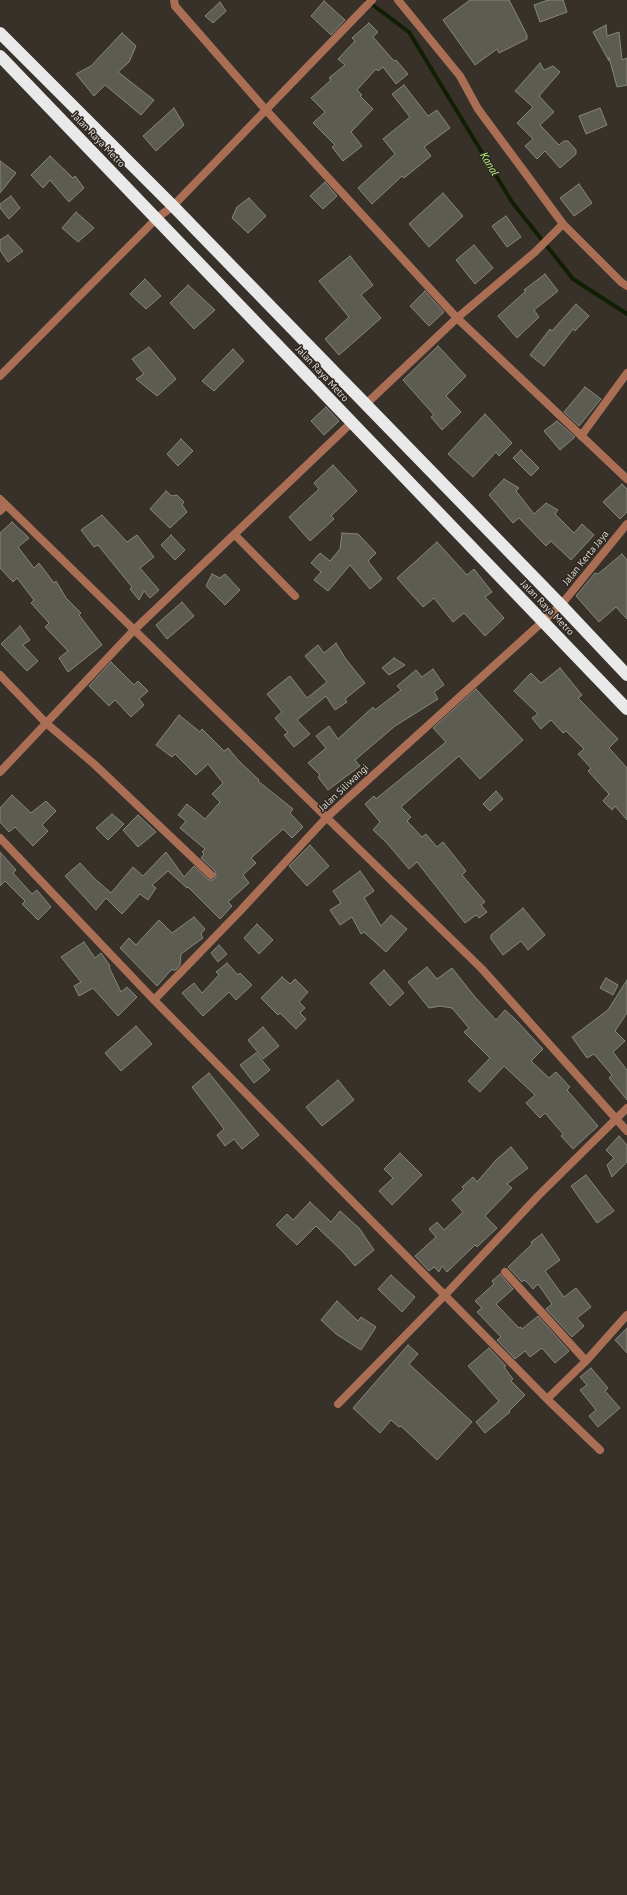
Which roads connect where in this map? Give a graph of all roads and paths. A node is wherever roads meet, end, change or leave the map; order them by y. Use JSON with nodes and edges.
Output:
{"nodes":[{"id":1,"x":174,"y":0,"type":"edge"},
{"id":2,"x":372,"y":0,"type":"edge"},
{"id":3,"x":398,"y":0,"type":"edge"},
{"id":4,"x":0,"y":33,"type":"edge"},
{"id":5,"x":0,"y":56,"type":"edge"},
{"id":6,"x":266,"y":109,"type":"junction"},
{"id":7,"x":173,"y":206,"type":"junction"},
{"id":8,"x":157,"y":218,"type":"junction"},
{"id":9,"x":563,"y":224,"type":"junction"},
{"id":10,"x":627,"y":286,"type":"edge"},
{"id":11,"x":458,"y":318,"type":"junction"},
{"id":12,"x":626,"y":373,"type":"edge"},
{"id":13,"x":0,"y":376,"type":"edge"},
{"id":14,"x":366,"y":404,"type":"junction"},
{"id":15,"x":351,"y":423,"type":"junction"},
{"id":16,"x":581,"y":436,"type":"junction"},
{"id":17,"x":627,"y":479,"type":"edge"},
{"id":18,"x":2,"y":505,"type":"edge"},
{"id":19,"x":627,"y":524,"type":"edge"},
{"id":20,"x":235,"y":535,"type":"junction"},
{"id":21,"x":295,"y":596,"type":"dead end"},
{"id":22,"x":561,"y":605,"type":"junction"},
{"id":23,"x":544,"y":621,"type":"junction"},
{"id":24,"x":134,"y":630,"type":"junction"},
{"id":25,"x":0,"y":675,"type":"edge"},
{"id":26,"x":627,"y":675,"type":"edge"},
{"id":27,"x":627,"y":709,"type":"edge"},
{"id":28,"x":46,"y":723,"type":"junction"},
{"id":29,"x":0,"y":772,"type":"edge"},
{"id":30,"x":327,"y":817,"type":"junction"},
{"id":31,"x":0,"y":838,"type":"edge"},
{"id":32,"x":211,"y":875,"type":"dead end"},
{"id":33,"x":154,"y":1000,"type":"junction"},
{"id":34,"x":627,"y":1108,"type":"edge"},
{"id":35,"x":615,"y":1119,"type":"junction"},
{"id":36,"x":627,"y":1131,"type":"edge"},
{"id":37,"x":505,"y":1272,"type":"dead end"},
{"id":38,"x":445,"y":1295,"type":"junction"},
{"id":39,"x":627,"y":1315,"type":"edge"},
{"id":40,"x":586,"y":1360,"type":"junction"},
{"id":41,"x":547,"y":1400,"type":"junction"},
{"id":42,"x":338,"y":1404,"type":"dead end"},
{"id":43,"x":600,"y":1450,"type":"dead end"}],
"edges":[{"from":1,"to":6,"type":"street"},
{"from":2,"to":6,"type":"street"},
{"from":3,"to":9,"type":"street"},
{"from":4,"to":7,"type":"highway"},
{"from":5,"to":8,"type":"highway","name":"Jalan Raya Metro"},
{"from":6,"to":7,"type":"street"},
{"from":6,"to":11,"type":"street"},
{"from":7,"to":8,"type":"street"},
{"from":7,"to":14,"type":"highway"},
{"from":8,"to":13,"type":"street"},
{"from":8,"to":15,"type":"highway","name":"Jalan Raya Metro"},
{"from":9,"to":10,"type":"street"},
{"from":9,"to":11,"type":"street"},
{"from":11,"to":14,"type":"street"},
{"from":11,"to":16,"type":"street"},
{"from":12,"to":16,"type":"street"},
{"from":14,"to":22,"type":"highway"},
{"from":15,"to":20,"type":"street"},
{"from":15,"to":23,"type":"highway","name":"Jalan Raya Metro"},
{"from":16,"to":17,"type":"street"},
{"from":18,"to":24,"type":"street"},
{"from":19,"to":22,"type":"street","name":"Jalan Kerta Jaya"},
{"from":20,"to":21,"type":"street"},
{"from":20,"to":24,"type":"street"},
{"from":22,"to":23,"type":"street","name":"Jalan Siliwangi"},
{"from":22,"to":26,"type":"highway"},
{"from":23,"to":27,"type":"highway","name":"Jalan Raya Metro"},
{"from":23,"to":30,"type":"street","name":"Jalan Siliwangi"},
{"from":24,"to":28,"type":"street"},
{"from":24,"to":30,"type":"street"},
{"from":25,"to":28,"type":"street"},
{"from":28,"to":29,"type":"street"},
{"from":28,"to":32,"type":"street"},
{"from":30,"to":33,"type":"street","name":"Jalan Siliwangi"},
{"from":30,"to":35,"type":"street"},
{"from":31,"to":33,"type":"street"},
{"from":33,"to":38,"type":"street"},
{"from":34,"to":35,"type":"street"},
{"from":35,"to":36,"type":"street"},
{"from":35,"to":38,"type":"street"},
{"from":37,"to":40,"type":"street"},
{"from":38,"to":41,"type":"street"},
{"from":38,"to":42,"type":"street"},
{"from":39,"to":40,"type":"street"},
{"from":40,"to":41,"type":"street"},
{"from":41,"to":43,"type":"street"}]}
